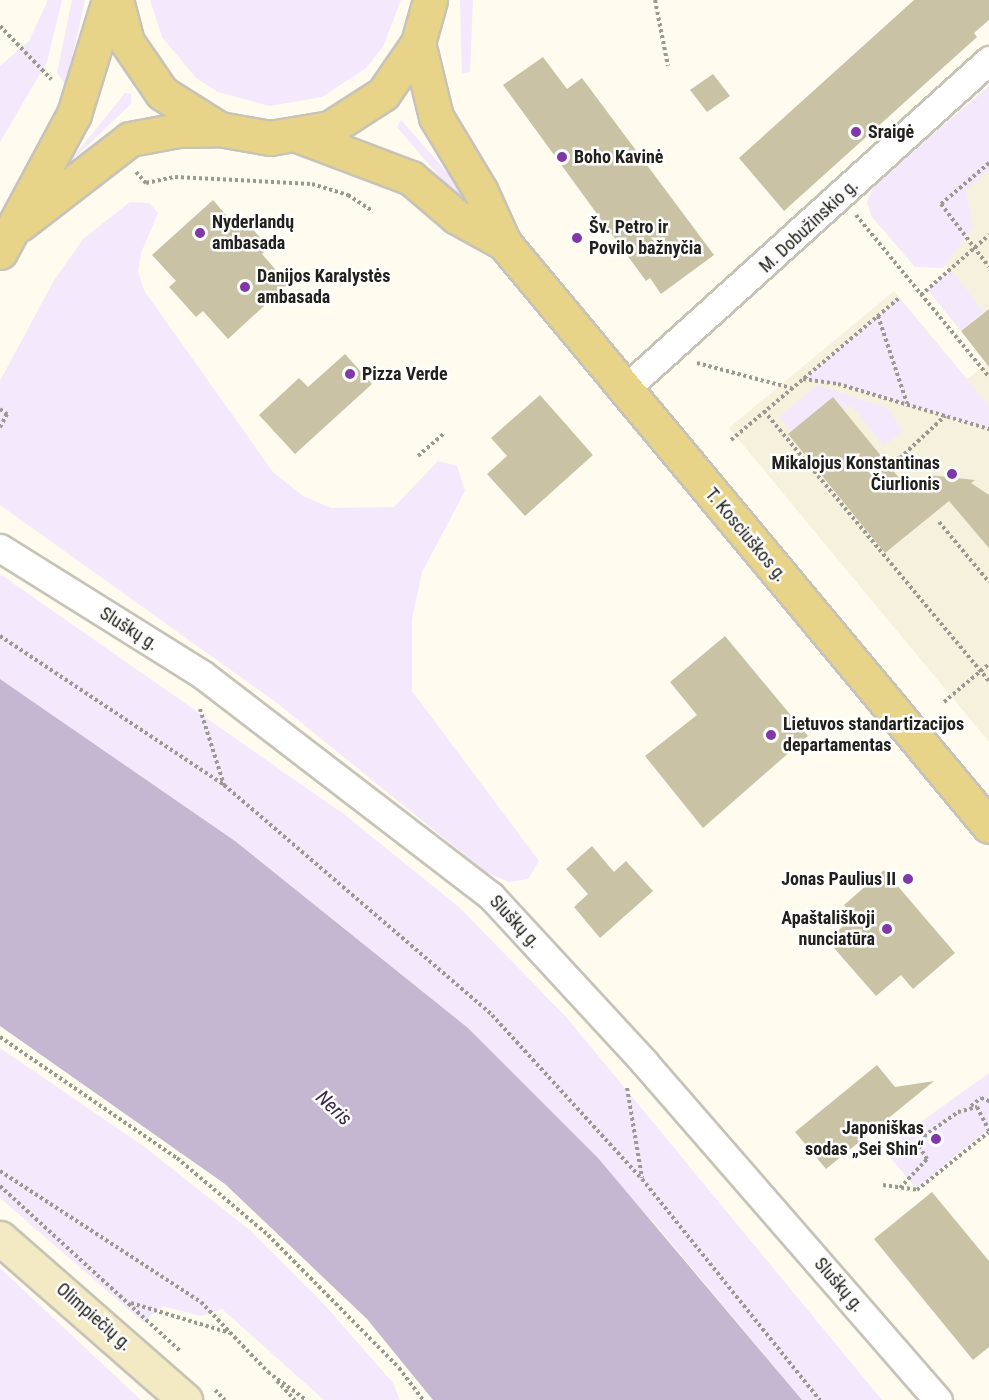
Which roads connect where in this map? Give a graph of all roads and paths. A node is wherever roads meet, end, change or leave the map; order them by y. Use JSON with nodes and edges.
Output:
{"nodes":[{"id":1,"x":109,"y":0,"type":"edge"},
{"id":2,"x":116,"y":0,"type":"edge"},
{"id":3,"x":430,"y":0,"type":"edge"},
{"id":4,"x":655,"y":0,"type":"edge"},
{"id":5,"x":0,"y":26,"type":"edge"},
{"id":6,"x":418,"y":43,"type":"junction"},
{"id":7,"x":989,"y":60,"type":"edge"},
{"id":8,"x":668,"y":66,"type":"dead end"},
{"id":9,"x":51,"y":79,"type":"dead end"},
{"id":10,"x":219,"y":129,"type":"junction"},
{"id":11,"x":300,"y":136,"type":"junction"},
{"id":12,"x":989,"y":164,"type":"edge"},
{"id":13,"x":146,"y":183,"type":"dead end"},
{"id":14,"x":841,"y":196,"type":"junction"},
{"id":15,"x":373,"y":211,"type":"dead end"},
{"id":16,"x":989,"y":235,"type":"edge"},
{"id":17,"x":8,"y":239,"type":"edge"},
{"id":18,"x":504,"y":243,"type":"junction"},
{"id":19,"x":975,"y":249,"type":"junction"},
{"id":20,"x":989,"y":267,"type":"edge"},
{"id":21,"x":921,"y":294,"type":"junction"},
{"id":22,"x":899,"y":298,"type":"dead end"},
{"id":23,"x":878,"y":315,"type":"junction"},
{"id":24,"x":665,"y":354,"type":"junction"},
{"id":25,"x":989,"y":377,"type":"edge"},
{"id":26,"x":803,"y":379,"type":"junction"},
{"id":27,"x":792,"y":388,"type":"junction"},
{"id":28,"x":625,"y":389,"type":"junction"},
{"id":29,"x":908,"y":404,"type":"junction"},
{"id":30,"x":0,"y":409,"type":"edge"},
{"id":31,"x":764,"y":411,"type":"junction"},
{"id":32,"x":945,"y":416,"type":"junction"},
{"id":33,"x":0,"y":427,"type":"edge"},
{"id":34,"x":989,"y":429,"type":"edge"},
{"id":35,"x":444,"y":433,"type":"dead end"},
{"id":36,"x":731,"y":440,"type":"dead end"},
{"id":37,"x":418,"y":456,"type":"dead end"},
{"id":38,"x":884,"y":460,"type":"dead end"},
{"id":39,"x":939,"y":522,"type":"dead end"},
{"id":40,"x":0,"y":548,"type":"edge"},
{"id":41,"x":989,"y":582,"type":"edge"},
{"id":42,"x":0,"y":636,"type":"edge"},
{"id":43,"x":989,"y":663,"type":"edge"},
{"id":44,"x":981,"y":671,"type":"junction"},
{"id":45,"x":203,"y":675,"type":"junction"},
{"id":46,"x":989,"y":681,"type":"edge"},
{"id":47,"x":944,"y":702,"type":"dead end"},
{"id":48,"x":224,"y":785,"type":"junction"},
{"id":49,"x":989,"y":826,"type":"edge"},
{"id":50,"x":0,"y":1037,"type":"edge"},
{"id":51,"x":644,"y":1062,"type":"junction"},
{"id":52,"x":989,"y":1101,"type":"edge"},
{"id":53,"x":970,"y":1106,"type":"junction"},
{"id":54,"x":989,"y":1132,"type":"edge"},
{"id":55,"x":0,"y":1171,"type":"edge"},
{"id":56,"x":642,"y":1179,"type":"junction"},
{"id":57,"x":883,"y":1185,"type":"dead end"},
{"id":58,"x":0,"y":1186,"type":"edge"},
{"id":59,"x":900,"y":1188,"type":"junction"},
{"id":60,"x":0,"y":1238,"type":"edge"},
{"id":61,"x":129,"y":1302,"type":"junction"},
{"id":62,"x":231,"y":1334,"type":"junction"},
{"id":63,"x":186,"y":1358,"type":"dead end"},
{"id":64,"x":268,"y":1372,"type":"junction"},
{"id":65,"x":197,"y":1392,"type":"edge"},
{"id":66,"x":225,"y":1400,"type":"edge"},
{"id":67,"x":295,"y":1400,"type":"edge"},
{"id":68,"x":306,"y":1400,"type":"edge"},
{"id":69,"x":423,"y":1400,"type":"edge"},
{"id":70,"x":820,"y":1400,"type":"edge"},
{"id":71,"x":938,"y":1400,"type":"edge"}],
"edges":[{"from":1,"to":17,"type":"main road"},
{"from":2,"to":10,"type":"main road"},
{"from":3,"to":6,"type":"main road"},
{"from":4,"to":8,"type":"path"},
{"from":5,"to":9,"type":"path"},
{"from":6,"to":11,"type":"main road"},
{"from":6,"to":18,"type":"main road","name":"T. Kosciuškos g."},
{"from":7,"to":14,"type":"street","name":"M. Dobužinskio g."},
{"from":10,"to":11,"type":"main road"},
{"from":10,"to":17,"type":"main road"},
{"from":11,"to":18,"type":"main road","name":"T. Kosciuškos g."},
{"from":12,"to":19,"type":"path"},
{"from":13,"to":15,"type":"path"},
{"from":14,"to":21,"type":"path"},
{"from":14,"to":24,"type":"street","name":"M. Dobužinskio g."},
{"from":16,"to":19,"type":"path"},
{"from":18,"to":28,"type":"main road","name":"T. Kosciuškos g."},
{"from":19,"to":20,"type":"path"},
{"from":19,"to":21,"type":"path"},
{"from":21,"to":25,"type":"path"},
{"from":22,"to":23,"type":"path"},
{"from":23,"to":26,"type":"path"},
{"from":23,"to":29,"type":"path"},
{"from":24,"to":27,"type":"path"},
{"from":24,"to":28,"type":"street","name":"M. Dobužinskio g."},
{"from":26,"to":27,"type":"path"},
{"from":26,"to":29,"type":"path"},
{"from":27,"to":31,"type":"path"},
{"from":28,"to":49,"type":"main road","name":"T. Kosciuškos g."},
{"from":29,"to":32,"type":"path"},
{"from":30,"to":33,"type":"path"},
{"from":31,"to":36,"type":"path"},
{"from":31,"to":44,"type":"path"},
{"from":32,"to":34,"type":"path"},
{"from":32,"to":38,"type":"path"},
{"from":35,"to":37,"type":"path"},
{"from":39,"to":41,"type":"path"},
{"from":40,"to":45,"type":"street","name":"Sluškų g."},
{"from":42,"to":48,"type":"path"},
{"from":43,"to":44,"type":"path"},
{"from":44,"to":46,"type":"path"},
{"from":44,"to":47,"type":"path"},
{"from":45,"to":48,"type":"path"},
{"from":45,"to":51,"type":"street","name":"Sluškų g."},
{"from":48,"to":56,"type":"path"},
{"from":50,"to":69,"type":"path"},
{"from":51,"to":56,"type":"path"},
{"from":51,"to":71,"type":"street","name":"Sluškų g."},
{"from":52,"to":53,"type":"path"},
{"from":53,"to":54,"type":"path"},
{"from":53,"to":59,"type":"path"},
{"from":54,"to":59,"type":"path"},
{"from":55,"to":62,"type":"path"},
{"from":56,"to":70,"type":"path"},
{"from":57,"to":59,"type":"path"},
{"from":58,"to":61,"type":"path"},
{"from":60,"to":65,"type":"street","name":"Olimpiečių g."},
{"from":61,"to":62,"type":"path"},
{"from":61,"to":63,"type":"path"},
{"from":62,"to":64,"type":"path"},
{"from":64,"to":67,"type":"path"},
{"from":64,"to":68,"type":"path"},
{"from":65,"to":66,"type":"path"}]}
